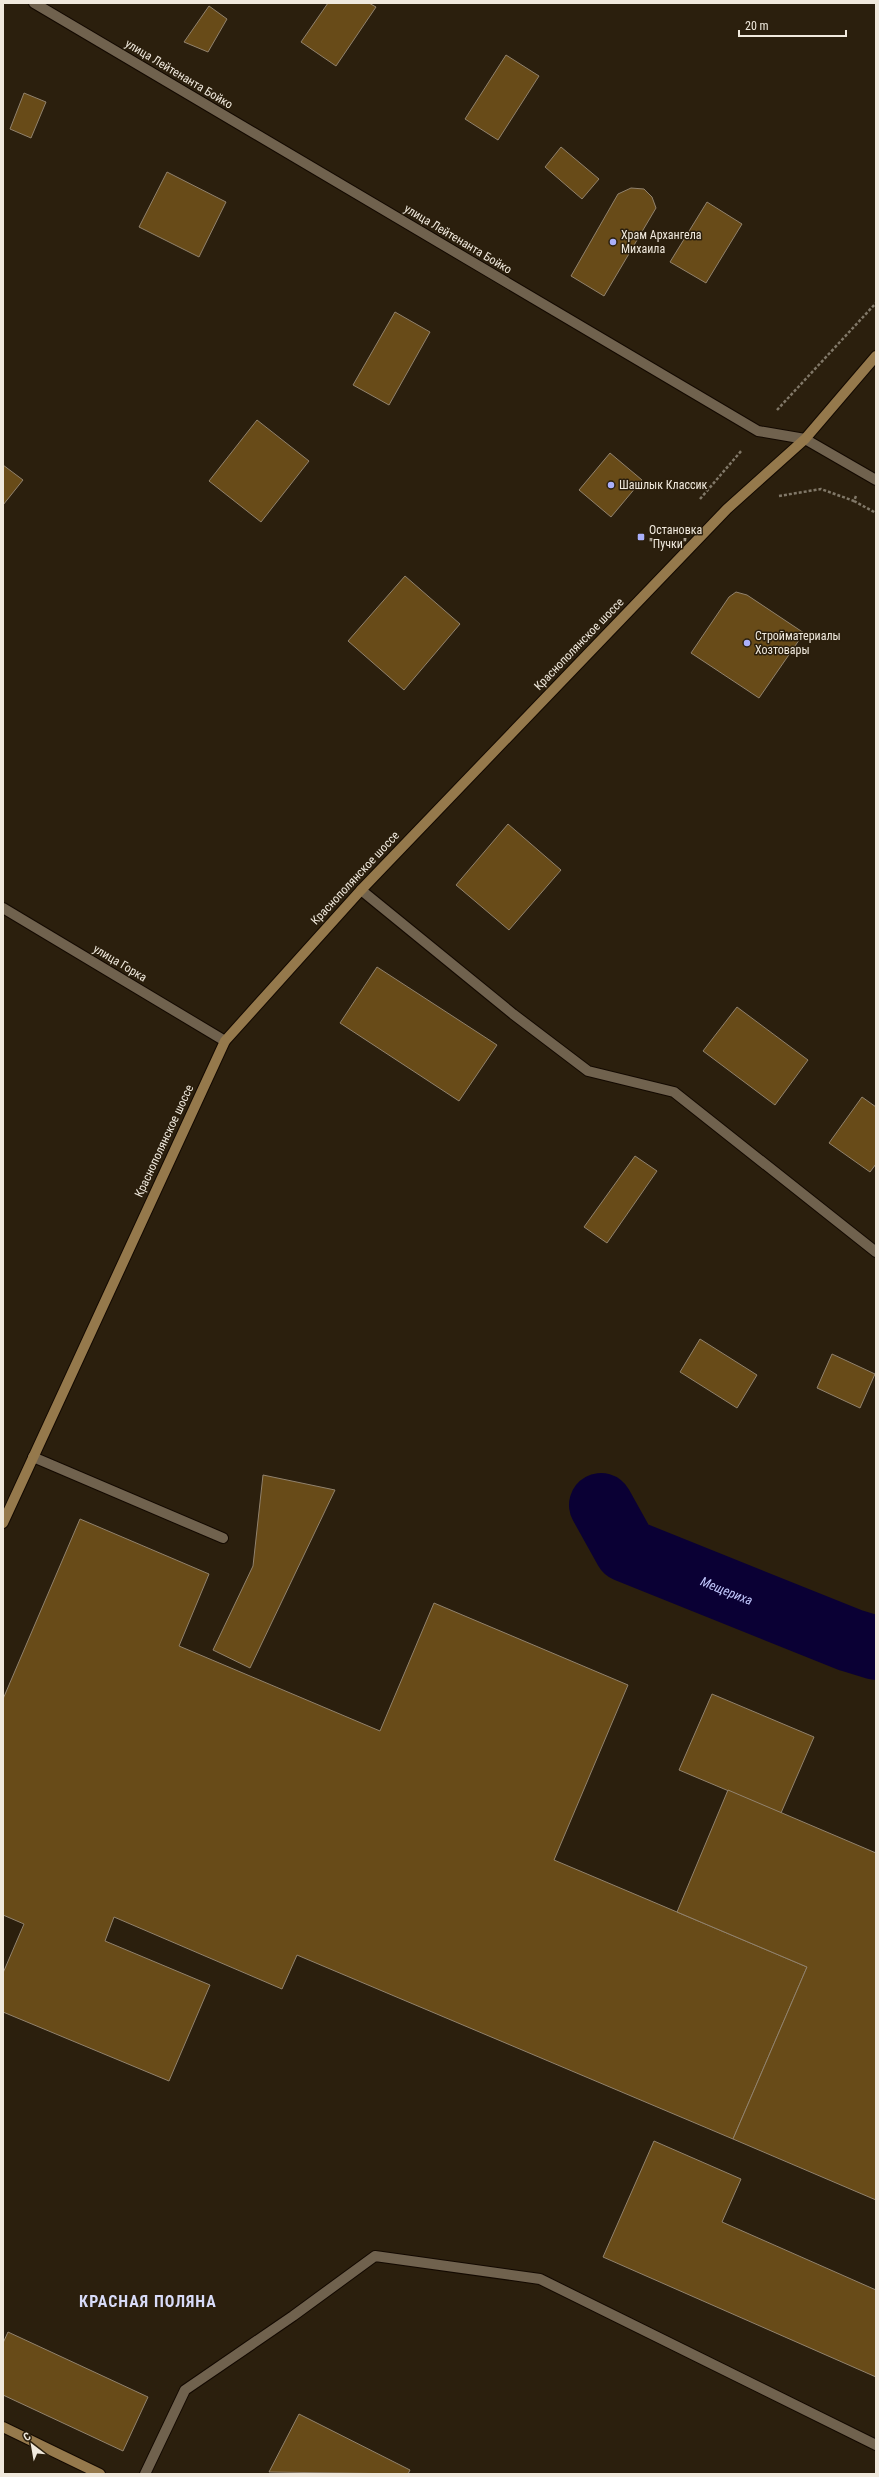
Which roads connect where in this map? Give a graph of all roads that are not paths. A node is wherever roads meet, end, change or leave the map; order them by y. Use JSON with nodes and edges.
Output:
{"nodes":[{"id":1,"x":34,"y":3,"type":"edge"},
{"id":2,"x":876,"y":356,"type":"edge"},
{"id":3,"x":805,"y":440,"type":"junction"},
{"id":4,"x":876,"y":480,"type":"edge"},
{"id":5,"x":361,"y":890,"type":"junction"},
{"id":6,"x":3,"y":908,"type":"edge"},
{"id":7,"x":225,"y":1041,"type":"junction"},
{"id":8,"x":876,"y":1252,"type":"edge"},
{"id":9,"x":33,"y":1457,"type":"junction"},
{"id":10,"x":3,"y":1523,"type":"edge"},
{"id":11,"x":224,"y":1538,"type":"dead end"},
{"id":12,"x":3,"y":2427,"type":"edge"},
{"id":13,"x":876,"y":2445,"type":"edge"},
{"id":14,"x":100,"y":2474,"type":"edge"},
{"id":15,"x":145,"y":2474,"type":"edge"}],
"edges":[{"from":1,"to":3,"type":"street","name":"улица Лейтенанта Бойко"},
{"from":2,"to":3,"type":"main road","name":"Краснополянское шоссе"},
{"from":3,"to":4,"type":"street","name":"улица Лейтенанта Бойко"},
{"from":3,"to":5,"type":"main road","name":"Краснополянское шоссе"},
{"from":5,"to":7,"type":"main road","name":"Краснополянское шоссе"},
{"from":5,"to":8,"type":"street"},
{"from":6,"to":7,"type":"street","name":"улица Горка"},
{"from":7,"to":9,"type":"main road","name":"Краснополянское шоссе"},
{"from":9,"to":10,"type":"main road","name":"Краснополянское шоссе"},
{"from":9,"to":11,"type":"street"},
{"from":12,"to":14,"type":"main road"},
{"from":13,"to":15,"type":"street"}]}
